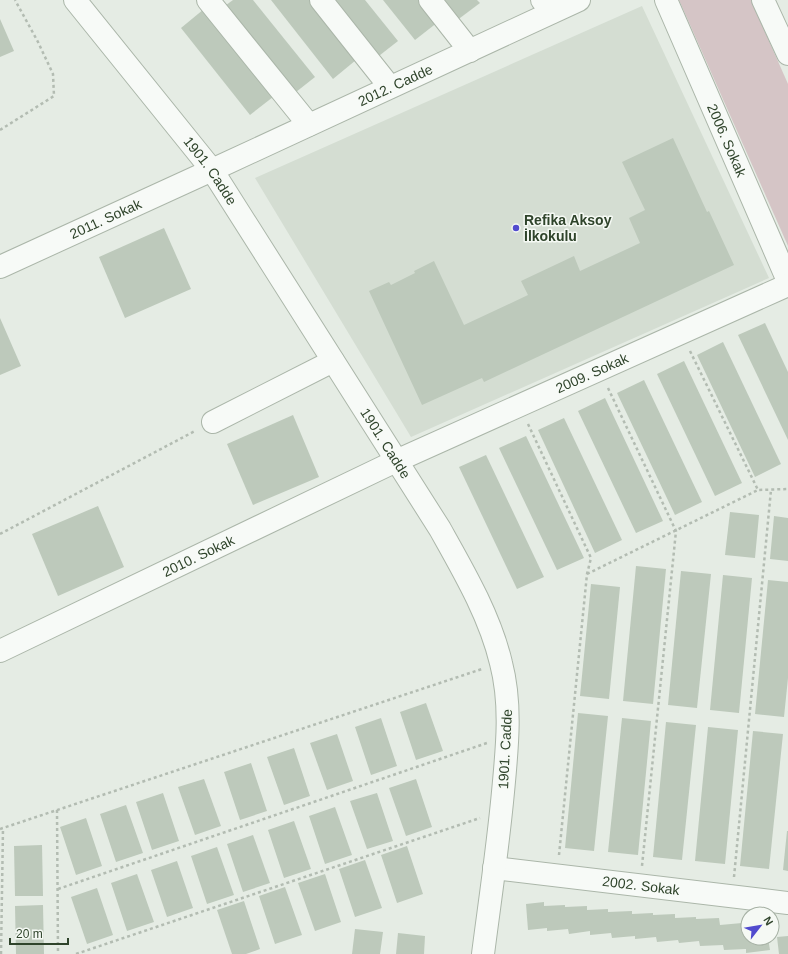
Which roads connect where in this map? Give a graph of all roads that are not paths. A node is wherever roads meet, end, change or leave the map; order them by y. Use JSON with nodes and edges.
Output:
{"nodes":[{"id":1,"x":75,"y":0,"type":"edge"},
{"id":2,"x":208,"y":0,"type":"edge"},
{"id":3,"x":321,"y":0,"type":"edge"},
{"id":4,"x":430,"y":0,"type":"edge"},
{"id":5,"x":578,"y":0,"type":"edge"},
{"id":6,"x":666,"y":0,"type":"edge"},
{"id":7,"x":763,"y":0,"type":"edge"},
{"id":8,"x":547,"y":6,"type":"edge"},
{"id":9,"x":470,"y":50,"type":"junction"},
{"id":10,"x":788,"y":54,"type":"edge"},
{"id":11,"x":390,"y":87,"type":"junction"},
{"id":12,"x":309,"y":125,"type":"junction"},
{"id":13,"x":212,"y":170,"type":"junction"},
{"id":14,"x":0,"y":267,"type":"edge"},
{"id":15,"x":788,"y":280,"type":"edge"},
{"id":16,"x":788,"y":285,"type":"edge"},
{"id":17,"x":333,"y":361,"type":"junction"},
{"id":18,"x":213,"y":422,"type":"road end"},
{"id":19,"x":396,"y":461,"type":"junction"},
{"id":20,"x":0,"y":652,"type":"edge"},
{"id":21,"x":494,"y":868,"type":"junction"},
{"id":22,"x":788,"y":903,"type":"edge"},
{"id":23,"x":484,"y":954,"type":"edge"}],
"edges":[{"from":1,"to":13,"type":"street","name":"1901. Cadde"},
{"from":2,"to":12,"type":"street"},
{"from":3,"to":11,"type":"street"},
{"from":4,"to":9,"type":"street"},
{"from":5,"to":8,"type":"street","name":"2012. Cadde"},
{"from":6,"to":15,"type":"street","name":"2006. Sokak"},
{"from":7,"to":10,"type":"street"},
{"from":8,"to":9,"type":"street","name":"2012. Cadde"},
{"from":9,"to":11,"type":"street","name":"2012. Cadde"},
{"from":11,"to":12,"type":"street","name":"2012. Cadde"},
{"from":12,"to":13,"type":"street","name":"2012. Cadde"},
{"from":13,"to":14,"type":"street","name":"2011. Sokak"},
{"from":13,"to":17,"type":"street","name":"1901. Cadde"},
{"from":16,"to":19,"type":"street","name":"2009. Sokak"},
{"from":17,"to":18,"type":"street"},
{"from":17,"to":19,"type":"street","name":"1901. Cadde"},
{"from":19,"to":20,"type":"street","name":"2010. Sokak"},
{"from":19,"to":21,"type":"street","name":"1901. Cadde"},
{"from":21,"to":22,"type":"street","name":"2002. Sokak"},
{"from":21,"to":23,"type":"street","name":"1901. Cadde"}]}
